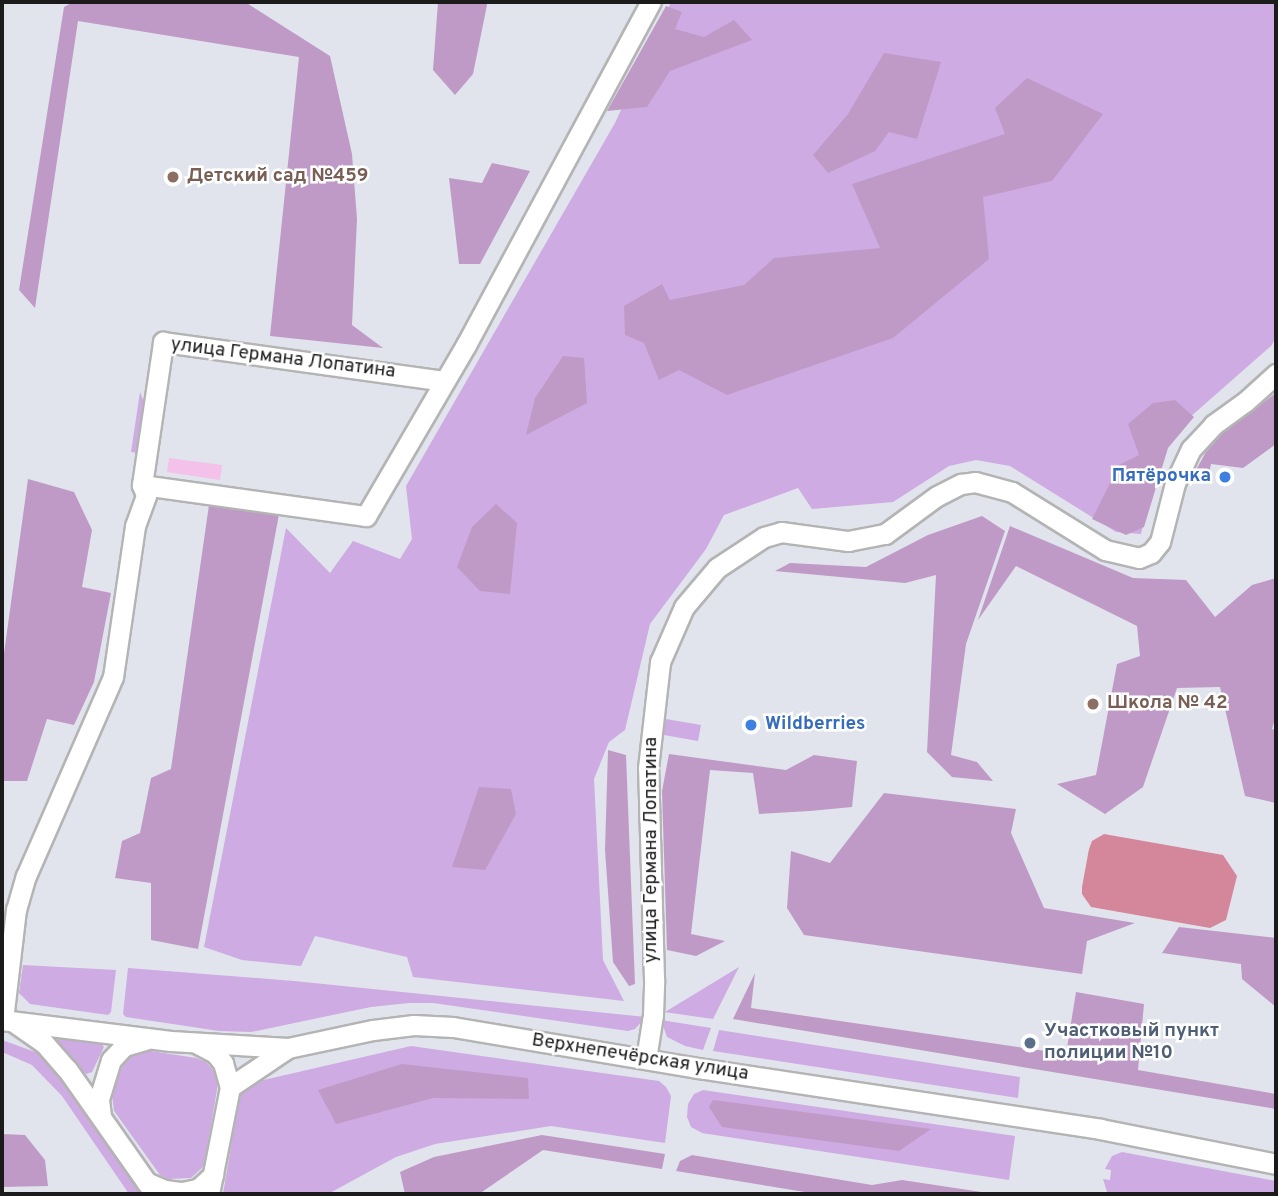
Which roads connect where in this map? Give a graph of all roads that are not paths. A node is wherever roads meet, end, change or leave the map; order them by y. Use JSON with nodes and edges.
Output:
{"nodes":[{"id":1,"x":652,"y":2,"type":"edge"},
{"id":2,"x":1276,"y":374,"type":"edge"},
{"id":3,"x":443,"y":381,"type":"junction"},
{"id":4,"x":142,"y":485,"type":"junction"},
{"id":5,"x":5,"y":1020,"type":"edge"},
{"id":6,"x":149,"y":1038,"type":"junction"},
{"id":7,"x":195,"y":1042,"type":"junction"},
{"id":8,"x":288,"y":1048,"type":"junction"},
{"id":9,"x":646,"y":1059,"type":"junction"},
{"id":10,"x":230,"y":1087,"type":"junction"},
{"id":11,"x":101,"y":1116,"type":"junction"},
{"id":12,"x":1276,"y":1164,"type":"edge"},
{"id":13,"x":211,"y":1184,"type":"edge"},
{"id":14,"x":151,"y":1188,"type":"edge"}],
"edges":[{"from":1,"to":3,"type":"street"},
{"from":2,"to":9,"type":"street","name":"улица Германа Лопатина"},
{"from":3,"to":4,"type":"street"},
{"from":3,"to":4,"type":"street","name":"улица Германа Лопатина"},
{"from":4,"to":5,"type":"street","name":"улица Германа Лопатина"},
{"from":5,"to":6,"type":"street","name":"Верхнепечёрская улица"},
{"from":5,"to":11,"type":"street"},
{"from":6,"to":7,"type":"street","name":"Верхнепечёрская улица"},
{"from":6,"to":11,"type":"street"},
{"from":7,"to":8,"type":"street","name":"Верхнепечёрская улица"},
{"from":7,"to":10,"type":"street"},
{"from":8,"to":9,"type":"street","name":"Верхнепечёрская улица"},
{"from":8,"to":10,"type":"street"},
{"from":9,"to":12,"type":"street","name":"Верхнепечёрская улица"},
{"from":10,"to":13,"type":"street"},
{"from":11,"to":14,"type":"street"},
{"from":13,"to":14,"type":"street"}]}
